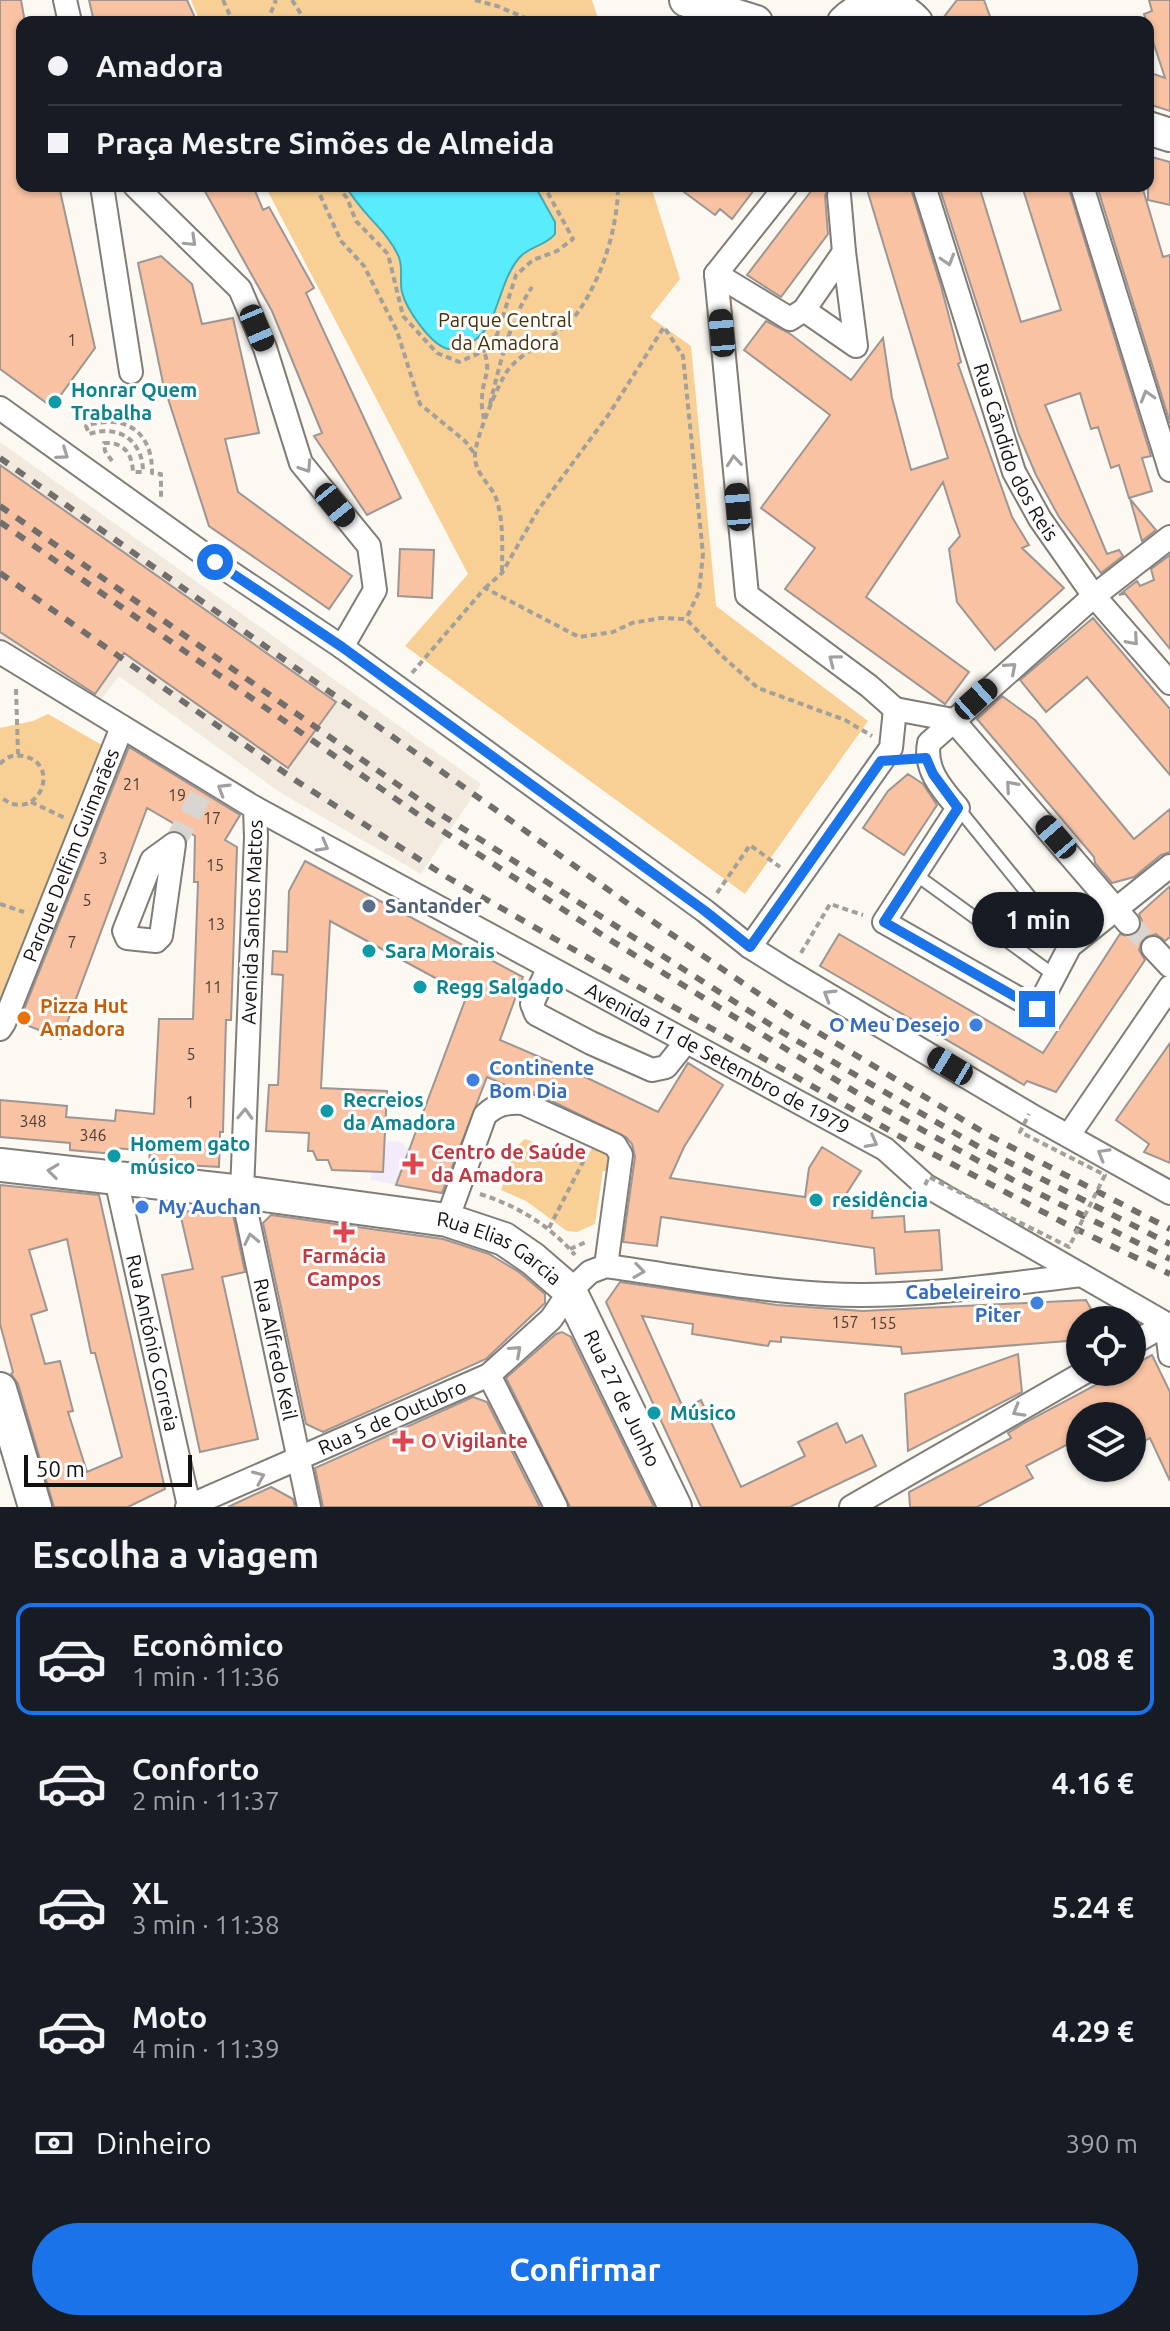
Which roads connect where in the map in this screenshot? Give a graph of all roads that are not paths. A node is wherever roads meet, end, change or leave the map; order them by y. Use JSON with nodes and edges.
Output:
{"nodes":[{"id":1,"x":686,"y":0,"type":"edge"},
{"id":2,"x":858,"y":9,"type":"edge"},
{"id":3,"x":917,"y":13,"type":"edge"},
{"id":4,"x":737,"y":16,"type":"edge"},
{"id":5,"x":103,"y":192,"type":"edge"},
{"id":6,"x":141,"y":192,"type":"edge"},
{"id":7,"x":781,"y":192,"type":"edge"},
{"id":8,"x":926,"y":192,"type":"edge"},
{"id":9,"x":1084,"y":192,"type":"edge"},
{"id":10,"x":839,"y":195,"type":"dead end"},
{"id":11,"x":844,"y":252,"type":"junction"},
{"id":12,"x":716,"y":274,"type":"junction"},
{"id":13,"x":804,"y":310,"type":"junction"},
{"id":14,"x":131,"y":372,"type":"dead end"},
{"id":15,"x":0,"y":408,"type":"edge"},
{"id":16,"x":1170,"y":470,"type":"edge"},
{"id":17,"x":1170,"y":537,"type":"edge"},
{"id":18,"x":1094,"y":596,"type":"junction"},
{"id":19,"x":342,"y":647,"type":"junction"},
{"id":20,"x":0,"y":652,"type":"edge"},
{"id":21,"x":1170,"y":683,"type":"edge"},
{"id":22,"x":895,"y":709,"type":"junction"},
{"id":23,"x":953,"y":720,"type":"junction"},
{"id":24,"x":122,"y":727,"type":"junction"},
{"id":25,"x":886,"y":755,"type":"junction"},
{"id":26,"x":926,"y":758,"type":"junction"},
{"id":27,"x":255,"y":808,"type":"junction"},
{"id":28,"x":958,"y":808,"type":"junction"},
{"id":29,"x":1170,"y":866,"type":"edge"},
{"id":30,"x":915,"y":874,"type":"junction"},
{"id":31,"x":1123,"y":915,"type":"junction"},
{"id":32,"x":1070,"y":946,"type":"junction"},
{"id":33,"x":750,"y":947,"type":"junction"},
{"id":34,"x":1153,"y":948,"type":"tunnel mouth"},
{"id":35,"x":1170,"y":966,"type":"edge"},
{"id":36,"x":548,"y":969,"type":"junction"},
{"id":37,"x":1054,"y":975,"type":"junction"},
{"id":38,"x":1170,"y":987,"type":"edge"},
{"id":39,"x":0,"y":1029,"type":"edge"},
{"id":40,"x":686,"y":1042,"type":"junction"},
{"id":41,"x":1069,"y":1135,"type":"junction"},
{"id":42,"x":0,"y":1165,"type":"edge"},
{"id":43,"x":116,"y":1179,"type":"junction"},
{"id":44,"x":242,"y":1192,"type":"junction"},
{"id":45,"x":1170,"y":1193,"type":"edge"},
{"id":46,"x":447,"y":1220,"type":"junction"},
{"id":47,"x":606,"y":1266,"type":"junction"},
{"id":48,"x":1081,"y":1275,"type":"junction"},
{"id":49,"x":570,"y":1291,"type":"junction"},
{"id":50,"x":1168,"y":1325,"type":"edge"},
{"id":51,"x":1146,"y":1337,"type":"edge"},
{"id":52,"x":1170,"y":1355,"type":"edge"},
{"id":53,"x":489,"y":1375,"type":"junction"},
{"id":54,"x":1066,"y":1383,"type":"edge"},
{"id":55,"x":0,"y":1389,"type":"edge"},
{"id":56,"x":298,"y":1460,"type":"junction"},
{"id":57,"x":866,"y":1504,"type":"edge"},
{"id":58,"x":188,"y":1506,"type":"edge"},
{"id":59,"x":35,"y":1507,"type":"edge"},
{"id":60,"x":309,"y":1507,"type":"edge"},
{"id":61,"x":556,"y":1507,"type":"edge"},
{"id":62,"x":675,"y":1507,"type":"edge"}],
"edges":[{"from":1,"to":4,"type":"street"},
{"from":2,"to":3,"type":"street"},
{"from":5,"to":14,"type":"street"},
{"from":6,"to":19,"type":"street","one_way":true},
{"from":7,"to":12,"type":"street"},
{"from":8,"to":18,"type":"street","name":"Rua Cândido dos Reis","one_way":true},
{"from":16,"to":9,"type":"street","one_way":true},
{"from":10,"to":11,"type":"street"},
{"from":11,"to":13,"type":"street"},
{"from":11,"to":13,"type":"street"},
{"from":12,"to":13,"type":"street"},
{"from":22,"to":12,"type":"street","one_way":true},
{"from":15,"to":19,"type":"street","one_way":true},
{"from":17,"to":18,"type":"street"},
{"from":18,"to":21,"type":"street","name":"Rua Cândido dos Reis","one_way":true},
{"from":23,"to":18,"type":"street","one_way":true},
{"from":19,"to":33,"type":"street"},
{"from":20,"to":24,"type":"street","name":"Avenida Santos Mattos"},
{"from":22,"to":23,"type":"street"},
{"from":22,"to":25,"type":"street"},
{"from":23,"to":26,"type":"street"},
{"from":31,"to":23,"type":"street","one_way":true},
{"from":27,"to":24,"type":"street","name":"Avenida Santos Mattos","one_way":true},
{"from":24,"to":39,"type":"street","name":"Parque Delfim Guimarães"},
{"from":25,"to":26,"type":"street"},
{"from":25,"to":33,"type":"street"},
{"from":26,"to":28,"type":"street"},
{"from":27,"to":36,"type":"street","name":"Avenida 11 de Setembro de 1979","one_way":true},
{"from":44,"to":27,"type":"street","name":"Avenida Santos Mattos","one_way":true},
{"from":28,"to":30,"type":"street"},
{"from":28,"to":32,"type":"lane"},
{"from":29,"to":31,"type":"street"},
{"from":30,"to":37,"type":"lane"},
{"from":30,"to":37,"type":"street"},
{"from":31,"to":32,"type":"street"},
{"from":32,"to":37,"type":"street"},
{"from":41,"to":33,"type":"street","one_way":true},
{"from":34,"to":35,"type":"street"},
{"from":36,"to":40,"type":"street","name":"Avenida 11 de Setembro de 1979"},
{"from":36,"to":40,"type":"street"},
{"from":38,"to":41,"type":"street"},
{"from":40,"to":48,"type":"street","name":"Avenida 11 de Setembro de 1979","one_way":true},
{"from":45,"to":41,"type":"street","one_way":true},
{"from":43,"to":42,"type":"street","name":"Rua Elias Garcia","one_way":true},
{"from":43,"to":44,"type":"street","name":"Rua Elias Garcia"},
{"from":43,"to":58,"type":"street","name":"Rua António Correia"},
{"from":44,"to":46,"type":"street","name":"Rua Elias Garcia"},
{"from":56,"to":44,"type":"street","name":"Rua Alfredo Keil","one_way":true},
{"from":46,"to":47,"type":"street"},
{"from":46,"to":49,"type":"street","name":"Rua Elias Garcia"},
{"from":47,"to":48,"type":"street","one_way":true},
{"from":47,"to":49,"type":"street","name":"Rua Elias Garcia"},
{"from":48,"to":50,"type":"street","name":"Avenida 11 de Setembro de 1979"},
{"from":53,"to":49,"type":"street","name":"Rua 5 de Outubro","one_way":true},
{"from":49,"to":62,"type":"street","name":"Rua 27 de Junho"},
{"from":50,"to":51,"type":"street"},
{"from":50,"to":52,"type":"street"},
{"from":53,"to":56,"type":"street","name":"Rua 5 de Outubro"},
{"from":53,"to":61,"type":"street"},
{"from":54,"to":57,"type":"street","one_way":true},
{"from":55,"to":59,"type":"street"},
{"from":58,"to":56,"type":"street","name":"Rua 5 de Outubro","one_way":true},
{"from":56,"to":60,"type":"street","name":"Rua Alfredo Keil"}]}
